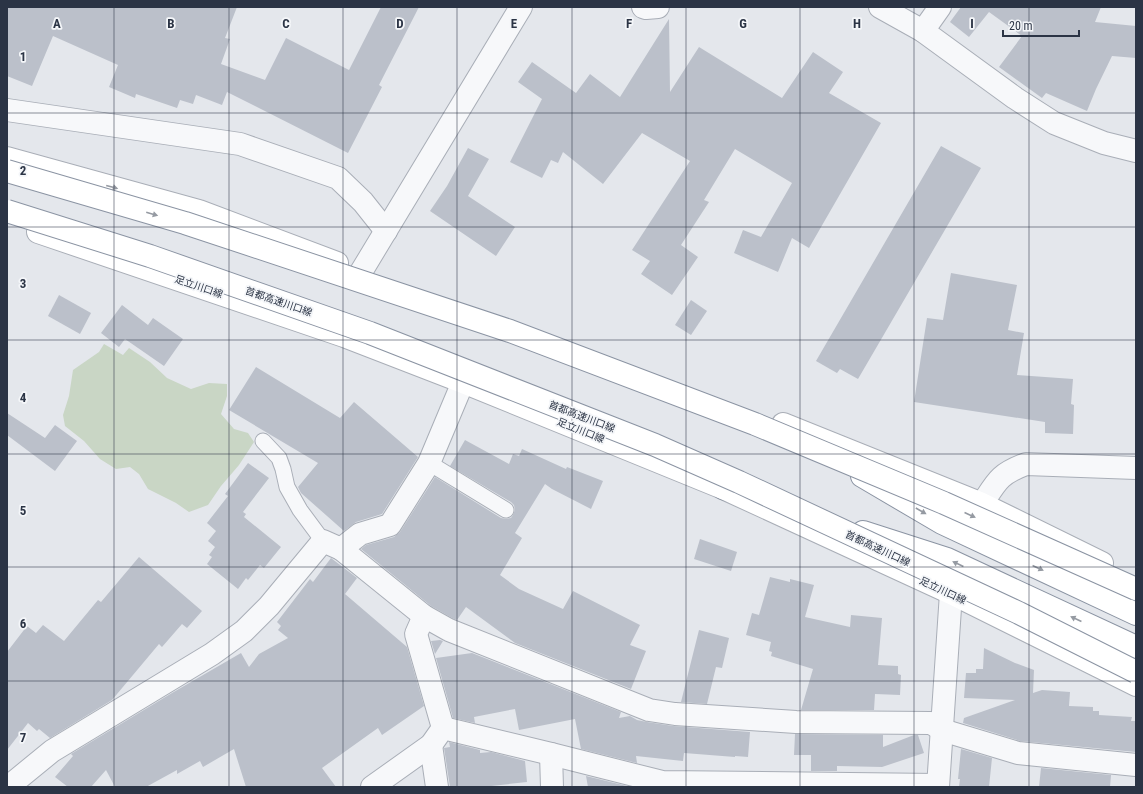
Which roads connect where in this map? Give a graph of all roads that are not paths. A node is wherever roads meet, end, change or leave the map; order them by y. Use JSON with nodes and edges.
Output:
{"nodes":[{"id":1,"x":521,"y":7,"type":"edge"},
{"id":2,"x":643,"y":7,"type":"edge"},
{"id":3,"x":658,"y":7,"type":"edge"},
{"id":4,"x":880,"y":7,"type":"edge"},
{"id":5,"x":940,"y":7,"type":"edge"},
{"id":6,"x":923,"y":31,"type":"junction"},
{"id":7,"x":7,"y":110,"type":"edge"},
{"id":8,"x":1136,"y":151,"type":"edge"},
{"id":9,"x":7,"y":158,"type":"edge"},
{"id":10,"x":7,"y":171,"type":"edge"},
{"id":11,"x":7,"y":211,"type":"edge"},
{"id":12,"x":7,"y":222,"type":"edge"},
{"id":13,"x":386,"y":230,"type":"junction"},
{"id":14,"x":361,"y":272,"type":"junction"},
{"id":15,"x":463,"y":382,"type":"junction"},
{"id":16,"x":755,"y":413,"type":"junction"},
{"id":17,"x":264,"y":441,"type":"dead end"},
{"id":18,"x":429,"y":463,"type":"junction"},
{"id":19,"x":1136,"y":468,"type":"edge"},
{"id":20,"x":723,"y":488,"type":"junction"},
{"id":21,"x":982,"y":504,"type":"junction"},
{"id":22,"x":506,"y":510,"type":"dead end"},
{"id":23,"x":332,"y":545,"type":"junction"},
{"id":24,"x":1136,"y":580,"type":"edge"},
{"id":25,"x":1136,"y":589,"type":"edge"},
{"id":26,"x":952,"y":593,"type":"junction"},
{"id":27,"x":1128,"y":610,"type":"edge"},
{"id":28,"x":424,"y":616,"type":"junction"},
{"id":29,"x":1136,"y":647,"type":"edge"},
{"id":30,"x":1136,"y":672,"type":"edge"},
{"id":31,"x":1136,"y":685,"type":"edge"},
{"id":32,"x":942,"y":730,"type":"junction"},
{"id":33,"x":437,"y":737,"type":"junction"},
{"id":34,"x":551,"y":754,"type":"junction"},
{"id":35,"x":1136,"y":765,"type":"edge"},
{"id":36,"x":662,"y":785,"type":"edge"},
{"id":37,"x":938,"y":786,"type":"edge"},
{"id":38,"x":8,"y":787,"type":"edge"},
{"id":39,"x":372,"y":787,"type":"edge"},
{"id":40,"x":437,"y":787,"type":"edge"},
{"id":41,"x":552,"y":787,"type":"edge"}],
"edges":[{"from":1,"to":13,"type":"street"},
{"from":2,"to":3,"type":"street"},
{"from":4,"to":6,"type":"street"},
{"from":5,"to":6,"type":"street"},
{"from":6,"to":8,"type":"street"},
{"from":7,"to":13,"type":"street"},
{"from":9,"to":14,"type":"main road","one_way":true},
{"from":10,"to":25,"type":"main road","one_way":true,"bridge":true},
{"from":11,"to":30,"type":"main road","name":"首都高速川口線","bridge":true},
{"from":12,"to":15,"type":"main road","name":"足立川口線"},
{"from":13,"to":14,"type":"street"},
{"from":14,"to":16,"type":"main road"},
{"from":15,"to":18,"type":"street"},
{"from":15,"to":20,"type":"main road","name":"足立川口線"},
{"from":16,"to":21,"type":"main road"},
{"from":16,"to":27,"type":"main road","one_way":true},
{"from":17,"to":23,"type":"lane"},
{"from":18,"to":22,"type":"lane"},
{"from":18,"to":23,"type":"street"},
{"from":19,"to":21,"type":"street"},
{"from":20,"to":26,"type":"main road","name":"足立川口線"},
{"from":29,"to":20,"type":"main road","one_way":true},
{"from":21,"to":24,"type":"main road"},
{"from":23,"to":28,"type":"street"},
{"from":23,"to":38,"type":"street"},
{"from":26,"to":31,"type":"main road","name":"足立川口線"},
{"from":26,"to":32,"type":"street"},
{"from":28,"to":32,"type":"street"},
{"from":28,"to":33,"type":"street"},
{"from":32,"to":35,"type":"street"},
{"from":32,"to":37,"type":"street"},
{"from":33,"to":34,"type":"street"},
{"from":33,"to":39,"type":"street"},
{"from":33,"to":40,"type":"street"},
{"from":34,"to":36,"type":"street"},
{"from":34,"to":41,"type":"street"},
{"from":36,"to":37,"type":"street"}]}
